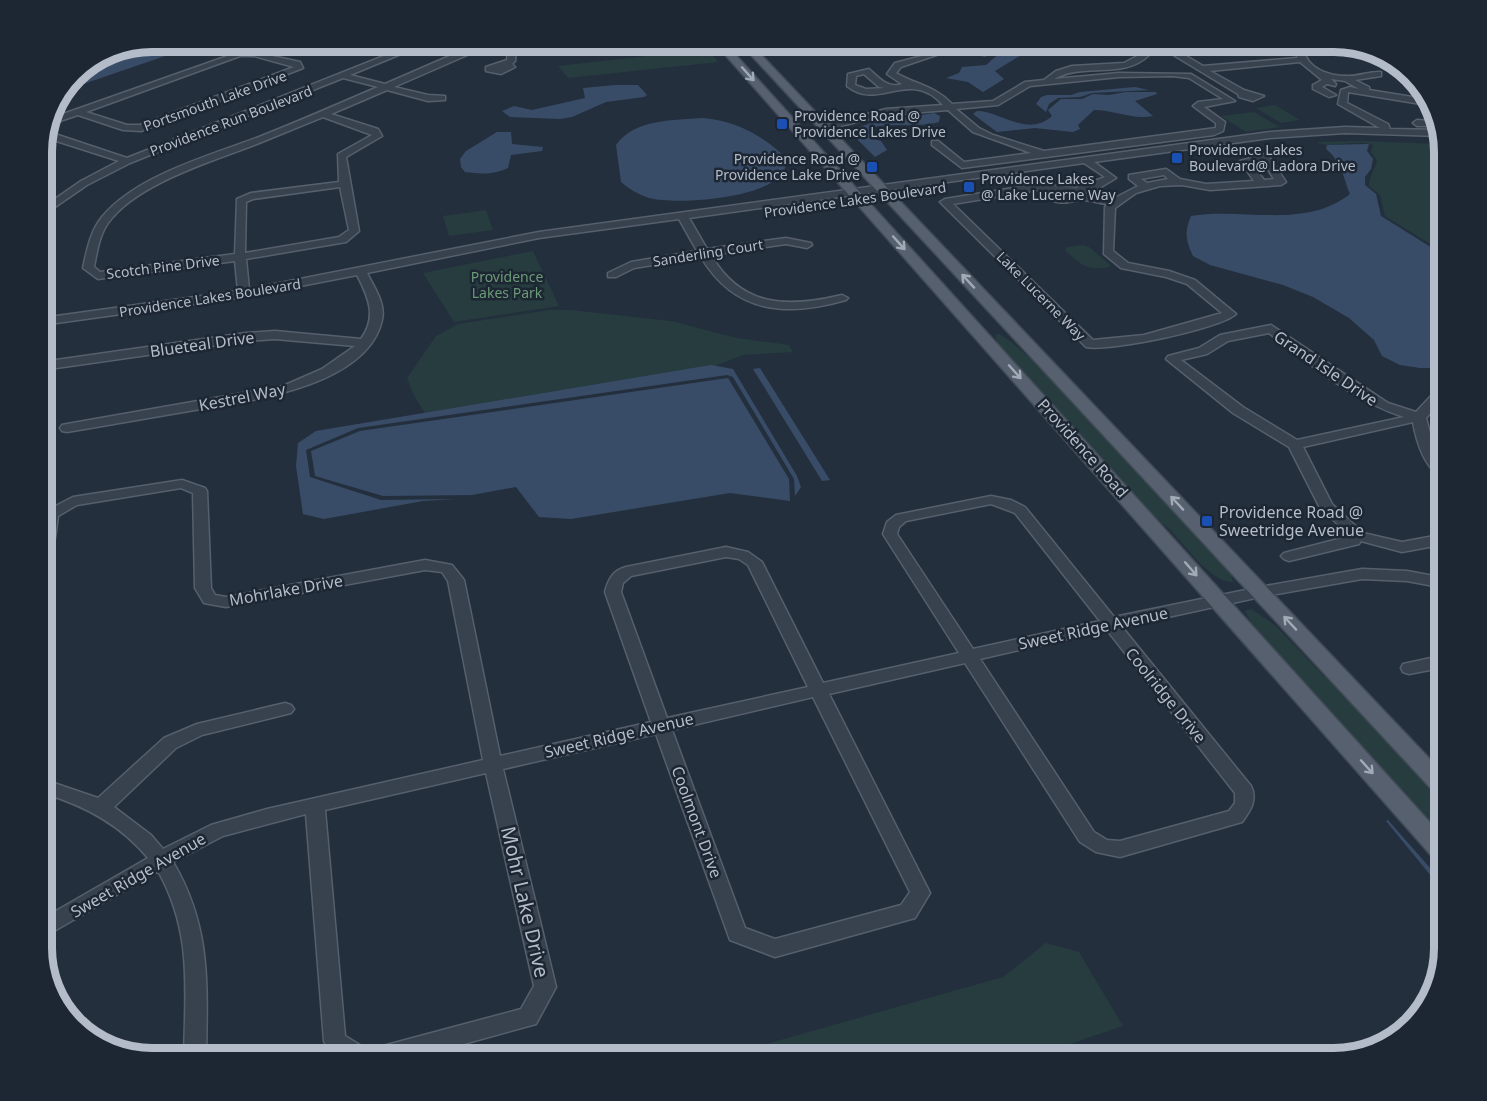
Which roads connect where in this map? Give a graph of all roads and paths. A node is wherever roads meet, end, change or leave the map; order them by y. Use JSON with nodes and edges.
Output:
{"nodes":[{"id":1,"x":402,"y":52,"type":"edge"},
{"id":2,"x":467,"y":52,"type":"edge"},
{"id":3,"x":512,"y":52,"type":"edge"},
{"id":4,"x":728,"y":52,"type":"edge"},
{"id":5,"x":753,"y":52,"type":"edge"},
{"id":6,"x":937,"y":52,"type":"edge"},
{"id":7,"x":1144,"y":52,"type":"edge"},
{"id":8,"x":1173,"y":52,"type":"edge"},
{"id":9,"x":1302,"y":52,"type":"edge"},
{"id":10,"x":1302,"y":60,"type":"junction"},
{"id":11,"x":506,"y":64,"type":"dead end"},
{"id":12,"x":1202,"y":69,"type":"junction"},
{"id":13,"x":1378,"y":74,"type":"dead end"},
{"id":14,"x":344,"y":76,"type":"junction"},
{"id":15,"x":1347,"y":79,"type":"junction"},
{"id":16,"x":1044,"y":82,"type":"junction"},
{"id":17,"x":909,"y":84,"type":"junction"},
{"id":18,"x":1329,"y":85,"type":"junction"},
{"id":19,"x":386,"y":88,"type":"junction"},
{"id":20,"x":895,"y":89,"type":"junction"},
{"id":21,"x":1365,"y":91,"type":"junction"},
{"id":22,"x":1243,"y":93,"type":"dead end"},
{"id":23,"x":1345,"y":94,"type":"junction"},
{"id":24,"x":1397,"y":96,"type":"junction"},
{"id":25,"x":442,"y":98,"type":"dead end"},
{"id":26,"x":1420,"y":101,"type":"edge"},
{"id":27,"x":951,"y":107,"type":"junction"},
{"id":28,"x":1425,"y":109,"type":"edge"},
{"id":29,"x":78,"y":112,"type":"junction"},
{"id":30,"x":323,"y":114,"type":"junction"},
{"id":31,"x":59,"y":118,"type":"edge"},
{"id":32,"x":1396,"y":122,"type":"dead end"},
{"id":33,"x":1430,"y":124,"type":"edge"},
{"id":34,"x":824,"y":128,"type":"junction"},
{"id":35,"x":799,"y":131,"type":"junction"},
{"id":36,"x":1387,"y":132,"type":"junction"},
{"id":37,"x":1433,"y":133,"type":"edge"},
{"id":38,"x":54,"y":137,"type":"edge"},
{"id":39,"x":1434,"y":138,"type":"edge"},
{"id":40,"x":53,"y":143,"type":"edge"},
{"id":41,"x":935,"y":143,"type":"dead end"},
{"id":42,"x":1043,"y":154,"type":"junction"},
{"id":43,"x":123,"y":163,"type":"junction"},
{"id":44,"x":1092,"y":166,"type":"junction"},
{"id":45,"x":1177,"y":182,"type":"junction"},
{"id":46,"x":1261,"y":183,"type":"dead end"},
{"id":47,"x":344,"y":184,"type":"junction"},
{"id":48,"x":1146,"y":187,"type":"junction"},
{"id":49,"x":1057,"y":190,"type":"junction"},
{"id":50,"x":885,"y":191,"type":"junction"},
{"id":51,"x":856,"y":195,"type":"junction"},
{"id":52,"x":1077,"y":196,"type":"junction"},
{"id":53,"x":53,"y":205,"type":"edge"},
{"id":54,"x":1112,"y":205,"type":"junction"},
{"id":55,"x":684,"y":219,"type":"junction"},
{"id":56,"x":807,"y":246,"type":"dead end"},
{"id":57,"x":705,"y":253,"type":"junction"},
{"id":58,"x":240,"y":257,"type":"junction"},
{"id":59,"x":361,"y":272,"type":"junction"},
{"id":60,"x":612,"y":275,"type":"dead end"},
{"id":61,"x":244,"y":294,"type":"junction"},
{"id":62,"x":842,"y":298,"type":"dead end"},
{"id":63,"x":53,"y":320,"type":"edge"},
{"id":64,"x":1008,"y":324,"type":"junction"},
{"id":65,"x":975,"y":329,"type":"junction"},
{"id":66,"x":362,"y":343,"type":"junction"},
{"id":67,"x":53,"y":364,"type":"edge"},
{"id":68,"x":1434,"y":401,"type":"edge"},
{"id":69,"x":1419,"y":417,"type":"junction"},
{"id":70,"x":67,"y":428,"type":"dead end"},
{"id":71,"x":1295,"y":445,"type":"junction"},
{"id":72,"x":1434,"y":462,"type":"edge"},
{"id":73,"x":53,"y":513,"type":"edge"},
{"id":74,"x":1358,"y":536,"type":"junction"},
{"id":75,"x":1434,"y":540,"type":"edge"},
{"id":76,"x":1289,"y":556,"type":"dead end"},
{"id":77,"x":1434,"y":581,"type":"edge"},
{"id":78,"x":1260,"y":592,"type":"junction"},
{"id":79,"x":1219,"y":601,"type":"junction"},
{"id":80,"x":1109,"y":624,"type":"junction"},
{"id":81,"x":969,"y":656,"type":"junction"},
{"id":82,"x":1434,"y":663,"type":"edge"},
{"id":83,"x":1409,"y":668,"type":"dead end"},
{"id":84,"x":819,"y":690,"type":"junction"},
{"id":85,"x":285,"y":709,"type":"dead end"},
{"id":86,"x":662,"y":726,"type":"junction"},
{"id":87,"x":493,"y":764,"type":"junction"},
{"id":88,"x":1434,"y":777,"type":"edge"},
{"id":89,"x":53,"y":789,"type":"edge"},
{"id":90,"x":315,"y":805,"type":"junction"},
{"id":91,"x":101,"y":807,"type":"junction"},
{"id":92,"x":1434,"y":843,"type":"edge"},
{"id":93,"x":161,"y":860,"type":"junction"},
{"id":94,"x":53,"y":923,"type":"edge"},
{"id":95,"x":195,"y":1048,"type":"edge"},
{"id":96,"x":346,"y":1048,"type":"edge"},
{"id":97,"x":412,"y":1048,"type":"edge"}],
"edges":[{"from":1,"to":14,"type":"street","name":"Providence Run Boulevard"},
{"from":2,"to":19,"type":"street","name":"Scotch Pine Drive"},
{"from":3,"to":11,"type":"street","name":"Scotch Pine Drive"},
{"from":4,"to":35,"type":"main road","name":"Providence Road","one_way":true},
{"from":5,"to":34,"type":"main road","name":"Providence Road"},
{"from":6,"to":17,"type":"street"},
{"from":7,"to":16,"type":"street"},
{"from":8,"to":12,"type":"street"},
{"from":9,"to":10,"type":"street"},
{"from":10,"to":12,"type":"street"},
{"from":10,"to":18,"type":"street"},
{"from":12,"to":22,"type":"street"},
{"from":13,"to":15,"type":"street"},
{"from":14,"to":19,"type":"street"},
{"from":14,"to":43,"type":"street","name":"Providence Run Boulevard"},
{"from":15,"to":18,"type":"street"},
{"from":15,"to":21,"type":"street"},
{"from":16,"to":27,"type":"street"},
{"from":16,"to":42,"type":"street"},
{"from":17,"to":20,"type":"street"},
{"from":17,"to":27,"type":"street"},
{"from":18,"to":23,"type":"street"},
{"from":18,"to":36,"type":"street"},
{"from":19,"to":25,"type":"street"},
{"from":19,"to":30,"type":"street","name":"Scotch Pine Drive"},
{"from":20,"to":20,"type":"street"},
{"from":21,"to":23,"type":"street"},
{"from":21,"to":24,"type":"street"},
{"from":23,"to":36,"type":"street"},
{"from":24,"to":26,"type":"street"},
{"from":24,"to":28,"type":"street"},
{"from":27,"to":34,"type":"street"},
{"from":27,"to":42,"type":"street"},
{"from":29,"to":29,"type":"street","name":"Portsmouth Lake Drive"},
{"from":29,"to":31,"type":"street","name":"Portsmouth Lake Drive"},
{"from":30,"to":47,"type":"street","name":"Scotch Pine Drive"},
{"from":30,"to":58,"type":"street","name":"Scotch Pine Drive"},
{"from":32,"to":33,"type":"street"},
{"from":34,"to":35,"type":"main road"},
{"from":34,"to":50,"type":"main road","name":"Providence Road"},
{"from":35,"to":51,"type":"main road","name":"Providence Road"},
{"from":36,"to":37,"type":"street","name":"Providence Lakes Boulevard"},
{"from":36,"to":39,"type":"street","name":"Providence Lakes Boulevard"},
{"from":36,"to":44,"type":"street","name":"Providence Lakes Boulevard"},
{"from":38,"to":43,"type":"street"},
{"from":40,"to":43,"type":"street"},
{"from":41,"to":42,"type":"street"},
{"from":43,"to":53,"type":"street","name":"Providence Run Boulevard"},
{"from":44,"to":49,"type":"street","name":"Lake Lucerne Way"},
{"from":44,"to":50,"type":"street","name":"Providence Lakes Boulevard"},
{"from":44,"to":52,"type":"street"},
{"from":45,"to":46,"type":"street"},
{"from":45,"to":48,"type":"street"},
{"from":45,"to":48,"type":"street"},
{"from":47,"to":58,"type":"street"},
{"from":47,"to":58,"type":"street","name":"Scotch Pine Drive"},
{"from":48,"to":54,"type":"street"},
{"from":49,"to":52,"type":"street"},
{"from":49,"to":54,"type":"street","name":"Lake Lucerne Way"},
{"from":50,"to":51,"type":"street","name":"Providence Lakes Boulevard"},
{"from":64,"to":50,"type":"main road","name":"Providence Road","one_way":true},
{"from":51,"to":55,"type":"street","name":"Providence Lakes Boulevard"},
{"from":51,"to":65,"type":"main road","name":"Providence Road","one_way":true},
{"from":52,"to":54,"type":"street"},
{"from":55,"to":57,"type":"street"},
{"from":55,"to":59,"type":"street","name":"Providence Lakes Boulevard"},
{"from":56,"to":57,"type":"street","name":"Sanderling Court"},
{"from":57,"to":60,"type":"street","name":"Sanderling Court"},
{"from":57,"to":62,"type":"street"},
{"from":58,"to":61,"type":"street"},
{"from":59,"to":61,"type":"street","name":"Providence Lakes Boulevard"},
{"from":59,"to":66,"type":"street","name":"Kestrel Way"},
{"from":61,"to":63,"type":"street","name":"Providence Lakes Boulevard"},
{"from":64,"to":65,"type":"main road"},
{"from":78,"to":64,"type":"main road","name":"Providence Road","one_way":true},
{"from":65,"to":79,"type":"main road","name":"Providence Road","one_way":true},
{"from":66,"to":67,"type":"street","name":"Blueteal Drive"},
{"from":66,"to":70,"type":"street","name":"Kestrel Way"},
{"from":68,"to":69,"type":"street","name":"Grand Isle Drive"},
{"from":69,"to":71,"type":"street","name":"Grand Isle Drive"},
{"from":69,"to":71,"type":"street","name":"Grand Isle Drive"},
{"from":69,"to":72,"type":"street"},
{"from":71,"to":74,"type":"street"},
{"from":73,"to":87,"type":"street","name":"Mohrlake Drive"},
{"from":74,"to":75,"type":"street"},
{"from":74,"to":76,"type":"street"},
{"from":77,"to":78,"type":"street","name":"Sweet Ridge Avenue"},
{"from":78,"to":79,"type":"street","name":"Sweet Ridge Avenue"},
{"from":88,"to":78,"type":"main road","name":"Providence Road","one_way":true},
{"from":79,"to":80,"type":"street","name":"Sweet Ridge Avenue"},
{"from":79,"to":92,"type":"main road","name":"Providence Road","one_way":true},
{"from":80,"to":81,"type":"street","name":"Sweet Ridge Avenue"},
{"from":80,"to":81,"type":"street","name":"Coolridge Drive"},
{"from":80,"to":81,"type":"street","name":"Coolridge Drive"},
{"from":81,"to":84,"type":"street","name":"Sweet Ridge Avenue"},
{"from":82,"to":83,"type":"street"},
{"from":84,"to":86,"type":"street","name":"Sweet Ridge Avenue"},
{"from":84,"to":86,"type":"street","name":"Coolmont Drive"},
{"from":84,"to":86,"type":"street","name":"Coolmont Drive"},
{"from":85,"to":91,"type":"street"},
{"from":86,"to":87,"type":"street","name":"Sweet Ridge Avenue"},
{"from":87,"to":90,"type":"street","name":"Sweet Ridge Avenue"},
{"from":87,"to":97,"type":"street","name":"Mohr Lake Drive"},
{"from":89,"to":91,"type":"street"},
{"from":90,"to":93,"type":"street","name":"Sweet Ridge Avenue"},
{"from":90,"to":96,"type":"street"},
{"from":91,"to":93,"type":"street"},
{"from":93,"to":94,"type":"street","name":"Sweet Ridge Avenue"},
{"from":93,"to":95,"type":"street"}]}
